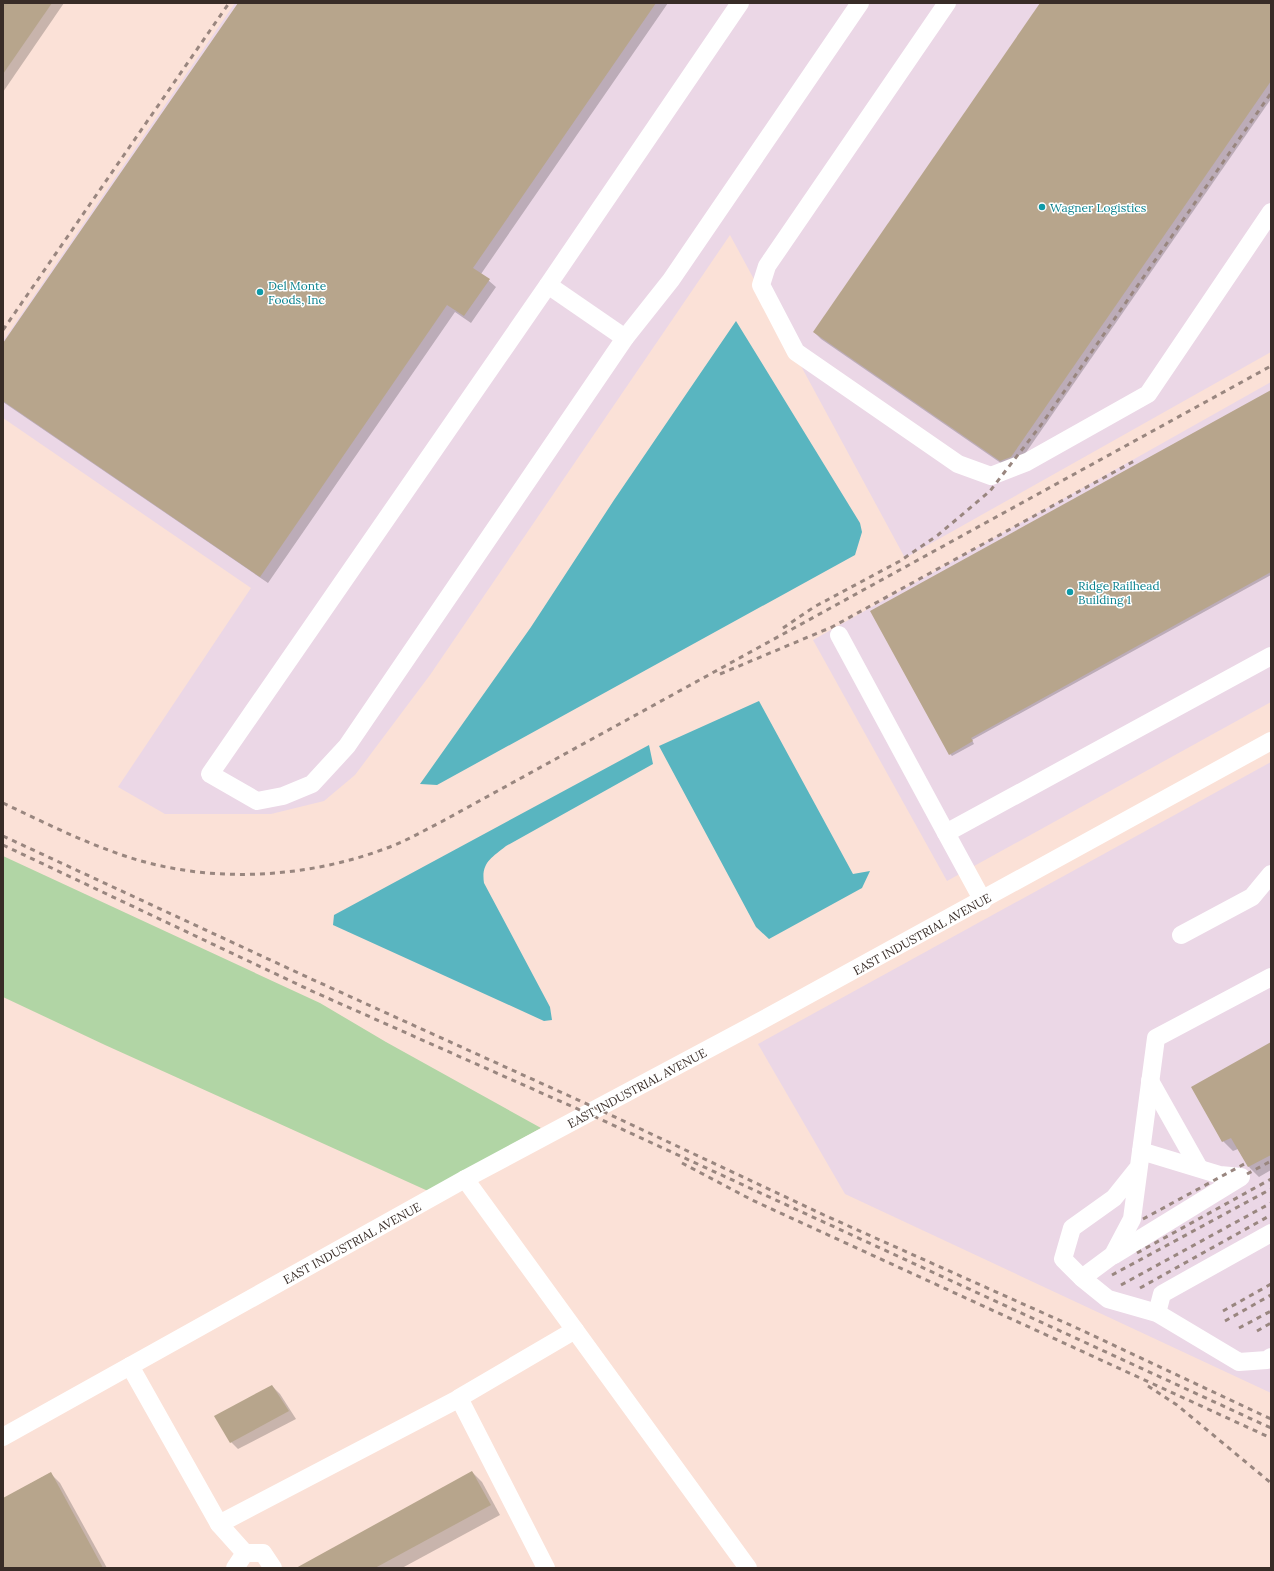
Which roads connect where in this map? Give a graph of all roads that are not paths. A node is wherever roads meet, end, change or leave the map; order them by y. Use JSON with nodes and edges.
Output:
{"nodes":[{"id":1,"x":740,"y":3,"type":"edge"},
{"id":2,"x":860,"y":3,"type":"edge"},
{"id":3,"x":947,"y":3,"type":"edge"},
{"id":4,"x":1271,"y":212,"type":"edge"},
{"id":5,"x":548,"y":285,"type":"junction"},
{"id":6,"x":625,"y":338,"type":"junction"},
{"id":7,"x":839,"y":636,"type":"dead end"},
{"id":8,"x":1271,"y":656,"type":"edge"},
{"id":9,"x":1271,"y":741,"type":"edge"},
{"id":10,"x":946,"y":833,"type":"junction"},
{"id":11,"x":1271,"y":874,"type":"edge"},
{"id":12,"x":982,"y":901,"type":"junction"},
{"id":13,"x":1181,"y":936,"type":"dead end"},
{"id":14,"x":1271,"y":977,"type":"edge"},
{"id":15,"x":1150,"y":1081,"type":"junction"},
{"id":16,"x":1140,"y":1160,"type":"junction"},
{"id":17,"x":1199,"y":1168,"type":"junction"},
{"id":18,"x":465,"y":1180,"type":"junction"},
{"id":19,"x":1271,"y":1233,"type":"edge"},
{"id":20,"x":1113,"y":1255,"type":"junction"},
{"id":21,"x":1082,"y":1278,"type":"junction"},
{"id":22,"x":1157,"y":1313,"type":"junction"},
{"id":23,"x":575,"y":1330,"type":"junction"},
{"id":24,"x":1271,"y":1357,"type":"edge"},
{"id":25,"x":130,"y":1366,"type":"junction"},
{"id":26,"x":460,"y":1398,"type":"junction"},
{"id":27,"x":3,"y":1437,"type":"edge"},
{"id":28,"x":218,"y":1524,"type":"junction"},
{"id":29,"x":245,"y":1553,"type":"junction"},
{"id":30,"x":236,"y":1568,"type":"edge"},
{"id":31,"x":273,"y":1568,"type":"edge"},
{"id":32,"x":546,"y":1568,"type":"edge"},
{"id":33,"x":748,"y":1568,"type":"edge"}],
"edges":[{"from":1,"to":5,"type":"street"},
{"from":2,"to":6,"type":"street"},
{"from":3,"to":4,"type":"street"},
{"from":5,"to":6,"type":"street"},
{"from":5,"to":6,"type":"street"},
{"from":7,"to":10,"type":"street"},
{"from":8,"to":10,"type":"street"},
{"from":9,"to":12,"type":"street","name":"EAST INDUSTRIAL AVENUE"},
{"from":10,"to":12,"type":"street"},
{"from":11,"to":13,"type":"street"},
{"from":12,"to":18,"type":"street","name":"EAST INDUSTRIAL AVENUE"},
{"from":14,"to":15,"type":"street"},
{"from":15,"to":16,"type":"street"},
{"from":15,"to":17,"type":"street"},
{"from":16,"to":17,"type":"street"},
{"from":16,"to":20,"type":"street"},
{"from":16,"to":21,"type":"street"},
{"from":17,"to":20,"type":"street"},
{"from":18,"to":23,"type":"street"},
{"from":18,"to":25,"type":"street","name":"EAST INDUSTRIAL AVENUE"},
{"from":19,"to":22,"type":"street"},
{"from":20,"to":21,"type":"street"},
{"from":21,"to":22,"type":"street"},
{"from":22,"to":24,"type":"street"},
{"from":23,"to":26,"type":"street"},
{"from":23,"to":33,"type":"street"},
{"from":25,"to":27,"type":"street","name":"EAST INDUSTRIAL AVENUE"},
{"from":25,"to":28,"type":"street"},
{"from":26,"to":28,"type":"street"},
{"from":26,"to":32,"type":"street"},
{"from":28,"to":29,"type":"street"},
{"from":29,"to":30,"type":"street"},
{"from":29,"to":31,"type":"street"}]}
